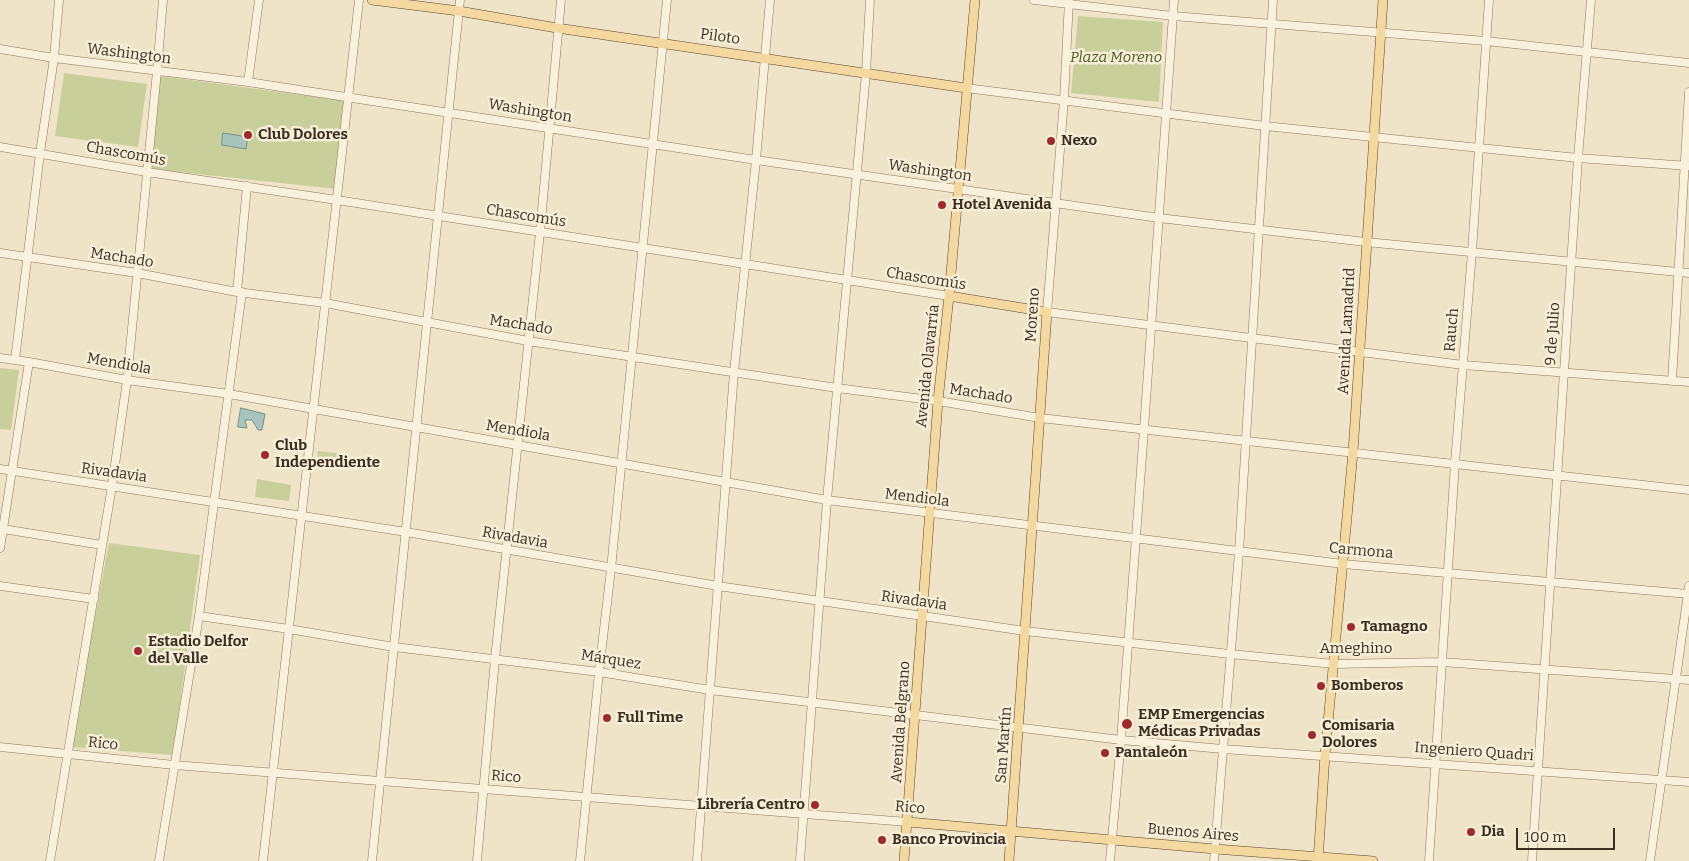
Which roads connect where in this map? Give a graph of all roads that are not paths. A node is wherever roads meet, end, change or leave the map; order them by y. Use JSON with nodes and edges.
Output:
{"nodes":[{"id":1,"x":59,"y":0,"type":"edge"},
{"id":2,"x":163,"y":0,"type":"edge"},
{"id":3,"x":259,"y":0,"type":"edge"},
{"id":4,"x":360,"y":0,"type":"edge"},
{"id":5,"x":372,"y":0,"type":"edge"},
{"id":6,"x":460,"y":0,"type":"edge"},
{"id":7,"x":561,"y":0,"type":"edge"},
{"id":8,"x":667,"y":0,"type":"edge"},
{"id":9,"x":770,"y":0,"type":"edge"},
{"id":10,"x":870,"y":0,"type":"edge"},
{"id":11,"x":974,"y":0,"type":"edge"},
{"id":12,"x":1034,"y":0,"type":"edge"},
{"id":13,"x":1174,"y":0,"type":"edge"},
{"id":14,"x":1273,"y":0,"type":"edge"},
{"id":15,"x":1383,"y":0,"type":"edge"},
{"id":16,"x":1489,"y":0,"type":"edge"},
{"id":17,"x":1591,"y":0,"type":"edge"},
{"id":18,"x":1069,"y":2,"type":"edge"},
{"id":19,"x":459,"y":11,"type":"junction"},
{"id":20,"x":1173,"y":16,"type":"junction"},
{"id":21,"x":1272,"y":23,"type":"junction"},
{"id":22,"x":557,"y":28,"type":"junction"},
{"id":23,"x":1382,"y":32,"type":"junction"},
{"id":24,"x":1486,"y":41,"type":"junction"},
{"id":25,"x":663,"y":43,"type":"junction"},
{"id":26,"x":0,"y":49,"type":"edge"},
{"id":27,"x":1586,"y":52,"type":"junction"},
{"id":28,"x":765,"y":57,"type":"junction"},
{"id":29,"x":54,"y":58,"type":"junction"},
{"id":30,"x":1689,"y":63,"type":"edge"},
{"id":31,"x":157,"y":71,"type":"junction"},
{"id":32,"x":866,"y":74,"type":"junction"},
{"id":33,"x":248,"y":82,"type":"junction"},
{"id":34,"x":966,"y":88,"type":"junction"},
{"id":35,"x":1689,"y":92,"type":"edge"},
{"id":36,"x":347,"y":98,"type":"junction"},
{"id":37,"x":1064,"y":100,"type":"junction"},
{"id":38,"x":448,"y":112,"type":"junction"},
{"id":39,"x":1166,"y":113,"type":"junction"},
{"id":40,"x":1265,"y":126,"type":"junction"},
{"id":41,"x":548,"y":128,"type":"junction"},
{"id":42,"x":1373,"y":137,"type":"junction"},
{"id":43,"x":652,"y":144,"type":"junction"},
{"id":44,"x":0,"y":147,"type":"edge"},
{"id":45,"x":1478,"y":148,"type":"junction"},
{"id":46,"x":40,"y":153,"type":"junction"},
{"id":47,"x":1578,"y":158,"type":"junction"},
{"id":48,"x":756,"y":160,"type":"junction"},
{"id":49,"x":1687,"y":166,"type":"edge"},
{"id":50,"x":147,"y":172,"type":"junction"},
{"id":51,"x":857,"y":174,"type":"junction"},
{"id":52,"x":247,"y":186,"type":"junction"},
{"id":53,"x":957,"y":189,"type":"junction"},
{"id":54,"x":337,"y":200,"type":"junction"},
{"id":55,"x":1055,"y":203,"type":"junction"},
{"id":56,"x":437,"y":216,"type":"junction"},
{"id":57,"x":1159,"y":218,"type":"junction"},
{"id":58,"x":1259,"y":230,"type":"junction"},
{"id":59,"x":540,"y":232,"type":"junction"},
{"id":60,"x":1366,"y":242,"type":"junction"},
{"id":61,"x":642,"y":248,"type":"junction"},
{"id":62,"x":1472,"y":252,"type":"junction"},
{"id":63,"x":0,"y":253,"type":"edge"},
{"id":64,"x":28,"y":257,"type":"junction"},
{"id":65,"x":1572,"y":262,"type":"junction"},
{"id":66,"x":745,"y":264,"type":"junction"},
{"id":67,"x":1679,"y":272,"type":"junction"},
{"id":68,"x":1689,"y":273,"type":"edge"},
{"id":69,"x":137,"y":274,"type":"junction"},
{"id":70,"x":846,"y":280,"type":"junction"},
{"id":71,"x":240,"y":292,"type":"junction"},
{"id":72,"x":949,"y":296,"type":"junction"},
{"id":73,"x":325,"y":304,"type":"junction"},
{"id":74,"x":1047,"y":312,"type":"junction"},
{"id":75,"x":426,"y":322,"type":"junction"},
{"id":76,"x":1151,"y":326,"type":"junction"},
{"id":77,"x":1253,"y":338,"type":"junction"},
{"id":78,"x":528,"y":341,"type":"junction"},
{"id":79,"x":1360,"y":350,"type":"junction"},
{"id":80,"x":632,"y":356,"type":"junction"},
{"id":81,"x":0,"y":358,"type":"edge"},
{"id":82,"x":15,"y":360,"type":"junction"},
{"id":83,"x":29,"y":362,"type":"junction"},
{"id":84,"x":1462,"y":364,"type":"junction"},
{"id":85,"x":734,"y":372,"type":"junction"},
{"id":86,"x":1565,"y":373,"type":"junction"},
{"id":87,"x":127,"y":380,"type":"junction"},
{"id":88,"x":1672,"y":381,"type":"junction"},
{"id":89,"x":1689,"y":382,"type":"edge"},
{"id":90,"x":837,"y":388,"type":"junction"},
{"id":91,"x":229,"y":394,"type":"junction"},
{"id":92,"x":938,"y":401,"type":"junction"},
{"id":93,"x":314,"y":410,"type":"junction"},
{"id":94,"x":1040,"y":418,"type":"junction"},
{"id":95,"x":416,"y":427,"type":"junction"},
{"id":96,"x":1144,"y":429,"type":"junction"},
{"id":97,"x":1245,"y":440,"type":"junction"},
{"id":98,"x":518,"y":445,"type":"junction"},
{"id":99,"x":1353,"y":452,"type":"junction"},
{"id":100,"x":621,"y":464,"type":"junction"},
{"id":101,"x":1454,"y":464,"type":"junction"},
{"id":102,"x":0,"y":469,"type":"edge"},
{"id":103,"x":12,"y":471,"type":"junction"},
{"id":104,"x":1558,"y":475,"type":"junction"},
{"id":105,"x":725,"y":483,"type":"junction"},
{"id":106,"x":112,"y":486,"type":"junction"},
{"id":107,"x":1689,"y":490,"type":"edge"},
{"id":108,"x":827,"y":500,"type":"junction"},
{"id":109,"x":214,"y":502,"type":"junction"},
{"id":110,"x":930,"y":514,"type":"junction"},
{"id":111,"x":302,"y":516,"type":"junction"},
{"id":112,"x":1032,"y":526,"type":"junction"},
{"id":113,"x":3,"y":529,"type":"junction"},
{"id":114,"x":406,"y":532,"type":"junction"},
{"id":115,"x":1135,"y":539,"type":"junction"},
{"id":116,"x":102,"y":545,"type":"junction"},
{"id":117,"x":0,"y":548,"type":"edge"},
{"id":118,"x":508,"y":551,"type":"junction"},
{"id":119,"x":1240,"y":552,"type":"junction"},
{"id":120,"x":1343,"y":564,"type":"junction"},
{"id":121,"x":611,"y":569,"type":"junction"},
{"id":122,"x":1447,"y":573,"type":"junction"},
{"id":123,"x":1551,"y":582,"type":"junction"},
{"id":124,"x":0,"y":586,"type":"edge"},
{"id":125,"x":718,"y":586,"type":"junction"},
{"id":126,"x":1689,"y":591,"type":"edge"},
{"id":127,"x":94,"y":599,"type":"junction"},
{"id":128,"x":820,"y":601,"type":"junction"},
{"id":129,"x":923,"y":615,"type":"junction"},
{"id":130,"x":199,"y":616,"type":"junction"},
{"id":131,"x":289,"y":629,"type":"junction"},
{"id":132,"x":1025,"y":631,"type":"junction"},
{"id":133,"x":1128,"y":643,"type":"junction"},
{"id":134,"x":394,"y":647,"type":"junction"},
{"id":135,"x":1230,"y":654,"type":"junction"},
{"id":136,"x":495,"y":659,"type":"junction"},
{"id":137,"x":1442,"y":662,"type":"junction"},
{"id":138,"x":1334,"y":664,"type":"junction"},
{"id":139,"x":1545,"y":669,"type":"junction"},
{"id":140,"x":599,"y":672,"type":"junction"},
{"id":141,"x":1676,"y":679,"type":"junction"},
{"id":142,"x":1689,"y":680,"type":"edge"},
{"id":143,"x":710,"y":690,"type":"junction"},
{"id":144,"x":812,"y":703,"type":"junction"},
{"id":145,"x":916,"y":715,"type":"junction"},
{"id":146,"x":1019,"y":728,"type":"junction"},
{"id":147,"x":1121,"y":740,"type":"junction"},
{"id":148,"x":0,"y":747,"type":"edge"},
{"id":149,"x":1223,"y":749,"type":"junction"},
{"id":150,"x":68,"y":754,"type":"junction"},
{"id":151,"x":1326,"y":755,"type":"junction"},
{"id":152,"x":1435,"y":763,"type":"junction"},
{"id":153,"x":174,"y":766,"type":"junction"},
{"id":154,"x":1538,"y":770,"type":"junction"},
{"id":155,"x":273,"y":772,"type":"junction"},
{"id":156,"x":1662,"y":780,"type":"junction"},
{"id":157,"x":380,"y":781,"type":"junction"},
{"id":158,"x":1689,"y":782,"type":"edge"},
{"id":159,"x":483,"y":790,"type":"junction"},
{"id":160,"x":587,"y":797,"type":"junction"},
{"id":161,"x":701,"y":806,"type":"junction"},
{"id":162,"x":804,"y":814,"type":"junction"},
{"id":163,"x":908,"y":822,"type":"junction"},
{"id":164,"x":1011,"y":832,"type":"junction"},
{"id":165,"x":1112,"y":839,"type":"junction"},
{"id":166,"x":1215,"y":849,"type":"junction"},
{"id":167,"x":1318,"y":859,"type":"edge"},
{"id":168,"x":50,"y":861,"type":"edge"},
{"id":169,"x":159,"y":861,"type":"edge"},
{"id":170,"x":263,"y":861,"type":"edge"},
{"id":171,"x":372,"y":861,"type":"edge"},
{"id":172,"x":477,"y":861,"type":"edge"},
{"id":173,"x":580,"y":861,"type":"edge"},
{"id":174,"x":696,"y":861,"type":"edge"},
{"id":175,"x":800,"y":861,"type":"edge"},
{"id":176,"x":904,"y":861,"type":"edge"},
{"id":177,"x":1009,"y":861,"type":"edge"},
{"id":178,"x":1110,"y":861,"type":"edge"},
{"id":179,"x":1214,"y":861,"type":"edge"},
{"id":180,"x":1373,"y":861,"type":"edge"},
{"id":181,"x":1429,"y":861,"type":"edge"},
{"id":182,"x":1532,"y":861,"type":"edge"},
{"id":183,"x":1650,"y":861,"type":"edge"}],
"edges":[{"from":1,"to":29,"type":"street"},
{"from":2,"to":31,"type":"street"},
{"from":3,"to":33,"type":"street"},
{"from":4,"to":36,"type":"street"},
{"from":5,"to":19,"type":"main road","name":"Piloto"},
{"from":6,"to":19,"type":"street"},
{"from":7,"to":22,"type":"street"},
{"from":8,"to":25,"type":"street"},
{"from":9,"to":28,"type":"street"},
{"from":10,"to":32,"type":"street"},
{"from":11,"to":34,"type":"main road","name":"Avenida Olavarría"},
{"from":12,"to":18,"type":"street"},
{"from":13,"to":20,"type":"street"},
{"from":14,"to":21,"type":"street"},
{"from":15,"to":23,"type":"main road","name":"Avenida Lamadrid"},
{"from":16,"to":24,"type":"street","name":"Rauch"},
{"from":17,"to":27,"type":"street","name":"9 de Julio"},
{"from":18,"to":20,"type":"street"},
{"from":18,"to":37,"type":"street","name":"Moreno"},
{"from":19,"to":22,"type":"main road","name":"Piloto"},
{"from":19,"to":38,"type":"street"},
{"from":20,"to":21,"type":"street"},
{"from":20,"to":39,"type":"street"},
{"from":21,"to":23,"type":"street"},
{"from":21,"to":40,"type":"street"},
{"from":22,"to":25,"type":"main road","name":"Piloto"},
{"from":22,"to":41,"type":"street"},
{"from":23,"to":24,"type":"street"},
{"from":23,"to":42,"type":"main road","name":"Avenida Lamadrid"},
{"from":24,"to":27,"type":"street"},
{"from":24,"to":45,"type":"street","name":"Rauch"},
{"from":25,"to":28,"type":"main road","name":"Piloto"},
{"from":25,"to":43,"type":"street"},
{"from":26,"to":29,"type":"street","name":"Washington"},
{"from":27,"to":30,"type":"street"},
{"from":27,"to":47,"type":"street","name":"9 de Julio"},
{"from":28,"to":32,"type":"main road","name":"Piloto"},
{"from":28,"to":48,"type":"street"},
{"from":29,"to":31,"type":"street","name":"Washington"},
{"from":29,"to":46,"type":"street"},
{"from":31,"to":33,"type":"street","name":"Washington"},
{"from":31,"to":50,"type":"street"},
{"from":32,"to":34,"type":"main road","name":"Piloto"},
{"from":32,"to":51,"type":"street"},
{"from":33,"to":36,"type":"street","name":"Washington"},
{"from":34,"to":37,"type":"street","name":"Piloto"},
{"from":34,"to":53,"type":"main road","name":"Avenida Olavarría"},
{"from":35,"to":49,"type":"street"},
{"from":36,"to":38,"type":"street","name":"Washington"},
{"from":36,"to":54,"type":"street"},
{"from":37,"to":39,"type":"street","name":"Piloto"},
{"from":37,"to":55,"type":"street","name":"Moreno"},
{"from":38,"to":41,"type":"street","name":"Washington"},
{"from":38,"to":56,"type":"street"},
{"from":39,"to":40,"type":"street","name":"Piloto"},
{"from":39,"to":57,"type":"street"},
{"from":40,"to":42,"type":"street","name":"Piloto"},
{"from":40,"to":58,"type":"street"},
{"from":41,"to":43,"type":"street","name":"Washington"},
{"from":41,"to":59,"type":"street"},
{"from":42,"to":45,"type":"street","name":"Piloto"},
{"from":42,"to":60,"type":"main road","name":"Avenida Lamadrid"},
{"from":43,"to":48,"type":"street","name":"Washington"},
{"from":43,"to":61,"type":"street"},
{"from":44,"to":46,"type":"street","name":"Chascomús"},
{"from":45,"to":47,"type":"street","name":"Piloto"},
{"from":45,"to":62,"type":"street","name":"Rauch"},
{"from":46,"to":50,"type":"street","name":"Chascomús"},
{"from":46,"to":64,"type":"street"},
{"from":47,"to":49,"type":"street","name":"Piloto"},
{"from":47,"to":65,"type":"street","name":"9 de Julio"},
{"from":48,"to":51,"type":"street","name":"Washington"},
{"from":48,"to":66,"type":"street"},
{"from":49,"to":67,"type":"street"},
{"from":50,"to":52,"type":"street","name":"Chascomús"},
{"from":50,"to":69,"type":"street"},
{"from":51,"to":53,"type":"street","name":"Washington"},
{"from":51,"to":70,"type":"street"},
{"from":52,"to":54,"type":"street","name":"Chascomús"},
{"from":52,"to":71,"type":"street"},
{"from":53,"to":55,"type":"street","name":"Washington"},
{"from":53,"to":72,"type":"main road","name":"Avenida Olavarría"},
{"from":54,"to":56,"type":"street","name":"Chascomús"},
{"from":54,"to":73,"type":"street"},
{"from":55,"to":57,"type":"street","name":"Washington"},
{"from":55,"to":74,"type":"street","name":"Moreno"},
{"from":56,"to":59,"type":"street","name":"Chascomús"},
{"from":56,"to":75,"type":"street"},
{"from":57,"to":58,"type":"street","name":"Washington"},
{"from":57,"to":76,"type":"street"},
{"from":58,"to":60,"type":"street","name":"Washington"},
{"from":58,"to":77,"type":"street"},
{"from":59,"to":61,"type":"street","name":"Chascomús"},
{"from":59,"to":78,"type":"street"},
{"from":60,"to":62,"type":"street","name":"Washington"},
{"from":60,"to":79,"type":"main road","name":"Avenida Lamadrid"},
{"from":61,"to":66,"type":"street","name":"Chascomús"},
{"from":61,"to":80,"type":"street"},
{"from":62,"to":65,"type":"street","name":"Washington"},
{"from":62,"to":84,"type":"street","name":"Rauch"},
{"from":63,"to":64,"type":"street","name":"Machado"},
{"from":64,"to":69,"type":"street","name":"Machado"},
{"from":64,"to":82,"type":"street"},
{"from":65,"to":67,"type":"street","name":"Washington"},
{"from":65,"to":86,"type":"street","name":"9 de Julio"},
{"from":66,"to":70,"type":"street","name":"Chascomús"},
{"from":66,"to":85,"type":"street"},
{"from":67,"to":68,"type":"street","name":"Washington"},
{"from":67,"to":88,"type":"street"},
{"from":69,"to":71,"type":"street","name":"Machado"},
{"from":69,"to":87,"type":"street"},
{"from":70,"to":72,"type":"street","name":"Chascomús"},
{"from":70,"to":90,"type":"street"},
{"from":71,"to":73,"type":"street","name":"Machado"},
{"from":71,"to":91,"type":"street"},
{"from":72,"to":74,"type":"main road","name":"Chascomús"},
{"from":72,"to":92,"type":"main road","name":"Avenida Olavarría"},
{"from":73,"to":75,"type":"street","name":"Machado"},
{"from":73,"to":93,"type":"street"},
{"from":74,"to":76,"type":"street"},
{"from":74,"to":94,"type":"main road","name":"Moreno"},
{"from":75,"to":78,"type":"street","name":"Machado"},
{"from":75,"to":95,"type":"street"},
{"from":76,"to":77,"type":"street"},
{"from":76,"to":96,"type":"street"},
{"from":77,"to":79,"type":"street"},
{"from":77,"to":97,"type":"street"},
{"from":78,"to":80,"type":"street","name":"Machado"},
{"from":78,"to":98,"type":"street"},
{"from":79,"to":84,"type":"street"},
{"from":79,"to":99,"type":"main road","name":"Avenida Lamadrid"},
{"from":80,"to":85,"type":"street","name":"Machado"},
{"from":80,"to":100,"type":"street"},
{"from":81,"to":82,"type":"street","name":"Mendiola"},
{"from":82,"to":83,"type":"street","name":"Mendiola"},
{"from":83,"to":87,"type":"street","name":"Mendiola"},
{"from":83,"to":103,"type":"street"},
{"from":84,"to":86,"type":"street"},
{"from":84,"to":101,"type":"street","name":"Rauch"},
{"from":85,"to":90,"type":"street","name":"Machado"},
{"from":85,"to":105,"type":"street"},
{"from":86,"to":88,"type":"street"},
{"from":86,"to":104,"type":"street","name":"9 de Julio"},
{"from":87,"to":91,"type":"street","name":"Mendiola"},
{"from":87,"to":106,"type":"street"},
{"from":88,"to":89,"type":"street"},
{"from":90,"to":92,"type":"street","name":"Machado"},
{"from":90,"to":108,"type":"street"},
{"from":91,"to":93,"type":"street","name":"Mendiola"},
{"from":91,"to":109,"type":"street"},
{"from":92,"to":94,"type":"street","name":"Machado"},
{"from":92,"to":110,"type":"main road","name":"Avenida Olavarría"},
{"from":93,"to":95,"type":"street","name":"Mendiola"},
{"from":93,"to":111,"type":"street"},
{"from":94,"to":96,"type":"street","name":"Machado"},
{"from":94,"to":112,"type":"main road","name":"Moreno"},
{"from":95,"to":98,"type":"street","name":"Mendiola"},
{"from":95,"to":114,"type":"street"},
{"from":96,"to":97,"type":"street","name":"Machado"},
{"from":96,"to":115,"type":"street"},
{"from":97,"to":99,"type":"street","name":"Machado"},
{"from":97,"to":119,"type":"street"},
{"from":98,"to":100,"type":"street","name":"Mendiola"},
{"from":98,"to":118,"type":"street"},
{"from":99,"to":101,"type":"street","name":"Machado"},
{"from":99,"to":120,"type":"main road","name":"Avenida Lamadrid"},
{"from":100,"to":105,"type":"street","name":"Mendiola"},
{"from":100,"to":121,"type":"street"},
{"from":101,"to":104,"type":"street","name":"Machado"},
{"from":101,"to":122,"type":"street","name":"Rauch"},
{"from":102,"to":103,"type":"street","name":"Rivadavia"},
{"from":103,"to":106,"type":"street","name":"Rivadavia"},
{"from":103,"to":113,"type":"street"},
{"from":104,"to":107,"type":"street","name":"Machado"},
{"from":104,"to":123,"type":"street","name":"9 de Julio"},
{"from":105,"to":108,"type":"street","name":"Mendiola"},
{"from":105,"to":125,"type":"street"},
{"from":106,"to":109,"type":"street","name":"Rivadavia"},
{"from":106,"to":116,"type":"street"},
{"from":108,"to":110,"type":"street","name":"Mendiola"},
{"from":108,"to":128,"type":"street"},
{"from":109,"to":111,"type":"street","name":"Rivadavia"},
{"from":109,"to":130,"type":"street"},
{"from":110,"to":112,"type":"street","name":"Mendiola"},
{"from":110,"to":129,"type":"main road","name":"Avenida Olavarría"},
{"from":111,"to":114,"type":"street","name":"Rivadavia"},
{"from":111,"to":131,"type":"street"},
{"from":112,"to":115,"type":"street","name":"Carmona"},
{"from":112,"to":132,"type":"main road","name":"Moreno"},
{"from":113,"to":116,"type":"street"},
{"from":113,"to":117,"type":"street"},
{"from":114,"to":118,"type":"street","name":"Rivadavia"},
{"from":114,"to":134,"type":"street"},
{"from":115,"to":119,"type":"street","name":"Carmona"},
{"from":115,"to":133,"type":"street"},
{"from":116,"to":127,"type":"street"},
{"from":118,"to":121,"type":"street","name":"Rivadavia"},
{"from":118,"to":136,"type":"street"},
{"from":119,"to":120,"type":"street","name":"Carmona"},
{"from":119,"to":135,"type":"street"},
{"from":120,"to":122,"type":"street","name":"Carmona"},
{"from":120,"to":138,"type":"main road","name":"Avenida Lamadrid"},
{"from":121,"to":125,"type":"street","name":"Rivadavia"},
{"from":121,"to":140,"type":"street"},
{"from":122,"to":123,"type":"street","name":"Carmona"},
{"from":122,"to":137,"type":"street","name":"Rauch"},
{"from":123,"to":126,"type":"street","name":"Carmona"},
{"from":123,"to":139,"type":"street","name":"9 de Julio"},
{"from":124,"to":127,"type":"street"},
{"from":125,"to":128,"type":"street","name":"Rivadavia"},
{"from":125,"to":143,"type":"street"},
{"from":126,"to":141,"type":"street"},
{"from":127,"to":150,"type":"street"},
{"from":128,"to":129,"type":"street","name":"Rivadavia"},
{"from":128,"to":144,"type":"street"},
{"from":129,"to":132,"type":"street","name":"Rivadavia"},
{"from":129,"to":145,"type":"main road","name":"Avenida Belgrano"},
{"from":130,"to":131,"type":"street","name":"Márquez"},
{"from":130,"to":153,"type":"street"},
{"from":131,"to":134,"type":"street","name":"Márquez"},
{"from":131,"to":155,"type":"street"},
{"from":132,"to":133,"type":"street","name":"Ameghino"},
{"from":132,"to":146,"type":"main road","name":"San Martín"},
{"from":133,"to":135,"type":"street","name":"Ameghino"},
{"from":133,"to":147,"type":"street"},
{"from":134,"to":136,"type":"street","name":"Márquez"},
{"from":134,"to":157,"type":"street"},
{"from":135,"to":138,"type":"street","name":"Ameghino"},
{"from":135,"to":149,"type":"street"},
{"from":136,"to":140,"type":"street","name":"Márquez"},
{"from":136,"to":159,"type":"street"},
{"from":137,"to":138,"type":"street","name":"Ameghino"},
{"from":137,"to":139,"type":"street","name":"Ameghino"},
{"from":137,"to":152,"type":"street","name":"Rauch"},
{"from":138,"to":151,"type":"main road","name":"Avenida Lamadrid"},
{"from":139,"to":141,"type":"street","name":"Ameghino"},
{"from":139,"to":154,"type":"street","name":"9 de Julio"},
{"from":140,"to":143,"type":"street","name":"Márquez"},
{"from":140,"to":160,"type":"street"},
{"from":141,"to":142,"type":"street","name":"Ameghino"},
{"from":141,"to":156,"type":"street"},
{"from":143,"to":144,"type":"street","name":"Márquez"},
{"from":143,"to":161,"type":"street"},
{"from":144,"to":145,"type":"street","name":"Márquez"},
{"from":144,"to":162,"type":"street"},
{"from":145,"to":146,"type":"street","name":"Márquez"},
{"from":145,"to":163,"type":"main road","name":"Avenida Belgrano"},
{"from":146,"to":147,"type":"street","name":"Ingeniero Quadri"},
{"from":146,"to":164,"type":"main road","name":"San Martín"},
{"from":147,"to":149,"type":"street","name":"Ingeniero Quadri"},
{"from":147,"to":165,"type":"street"},
{"from":148,"to":150,"type":"street","name":"Rico"},
{"from":149,"to":151,"type":"street","name":"Ingeniero Quadri"},
{"from":149,"to":166,"type":"street"},
{"from":150,"to":153,"type":"street","name":"Rico"},
{"from":150,"to":168,"type":"street"},
{"from":151,"to":152,"type":"street","name":"Ingeniero Quadri"},
{"from":151,"to":167,"type":"main road","name":"Avenida Lamadrid"},
{"from":152,"to":154,"type":"street","name":"Ingeniero Quadri"},
{"from":152,"to":181,"type":"street","name":"Rauch"},
{"from":153,"to":155,"type":"street","name":"Rico"},
{"from":153,"to":169,"type":"street"},
{"from":154,"to":156,"type":"street","name":"Ingeniero Quadri"},
{"from":154,"to":182,"type":"street","name":"9 de Julio"},
{"from":155,"to":157,"type":"street","name":"Rico"},
{"from":155,"to":170,"type":"street"},
{"from":156,"to":158,"type":"street","name":"Ingeniero Quadri"},
{"from":156,"to":183,"type":"street"},
{"from":157,"to":159,"type":"street","name":"Rico"},
{"from":157,"to":171,"type":"street"},
{"from":159,"to":160,"type":"street","name":"Rico"},
{"from":159,"to":172,"type":"street"},
{"from":160,"to":161,"type":"street","name":"Rico"},
{"from":160,"to":173,"type":"street"},
{"from":161,"to":162,"type":"street","name":"Rico"},
{"from":161,"to":174,"type":"street"},
{"from":162,"to":163,"type":"street","name":"Rico"},
{"from":162,"to":175,"type":"street"},
{"from":163,"to":164,"type":"main road","name":"Rico"},
{"from":163,"to":176,"type":"main road","name":"Avenida Belgrano"},
{"from":164,"to":165,"type":"main road","name":"Buenos Aires"},
{"from":164,"to":177,"type":"main road","name":"San Martín"},
{"from":165,"to":166,"type":"main road","name":"Buenos Aires"},
{"from":165,"to":178,"type":"street"},
{"from":166,"to":167,"type":"main road","name":"Buenos Aires"},
{"from":166,"to":179,"type":"street"},
{"from":167,"to":180,"type":"main road","name":"Buenos Aires"}]}
